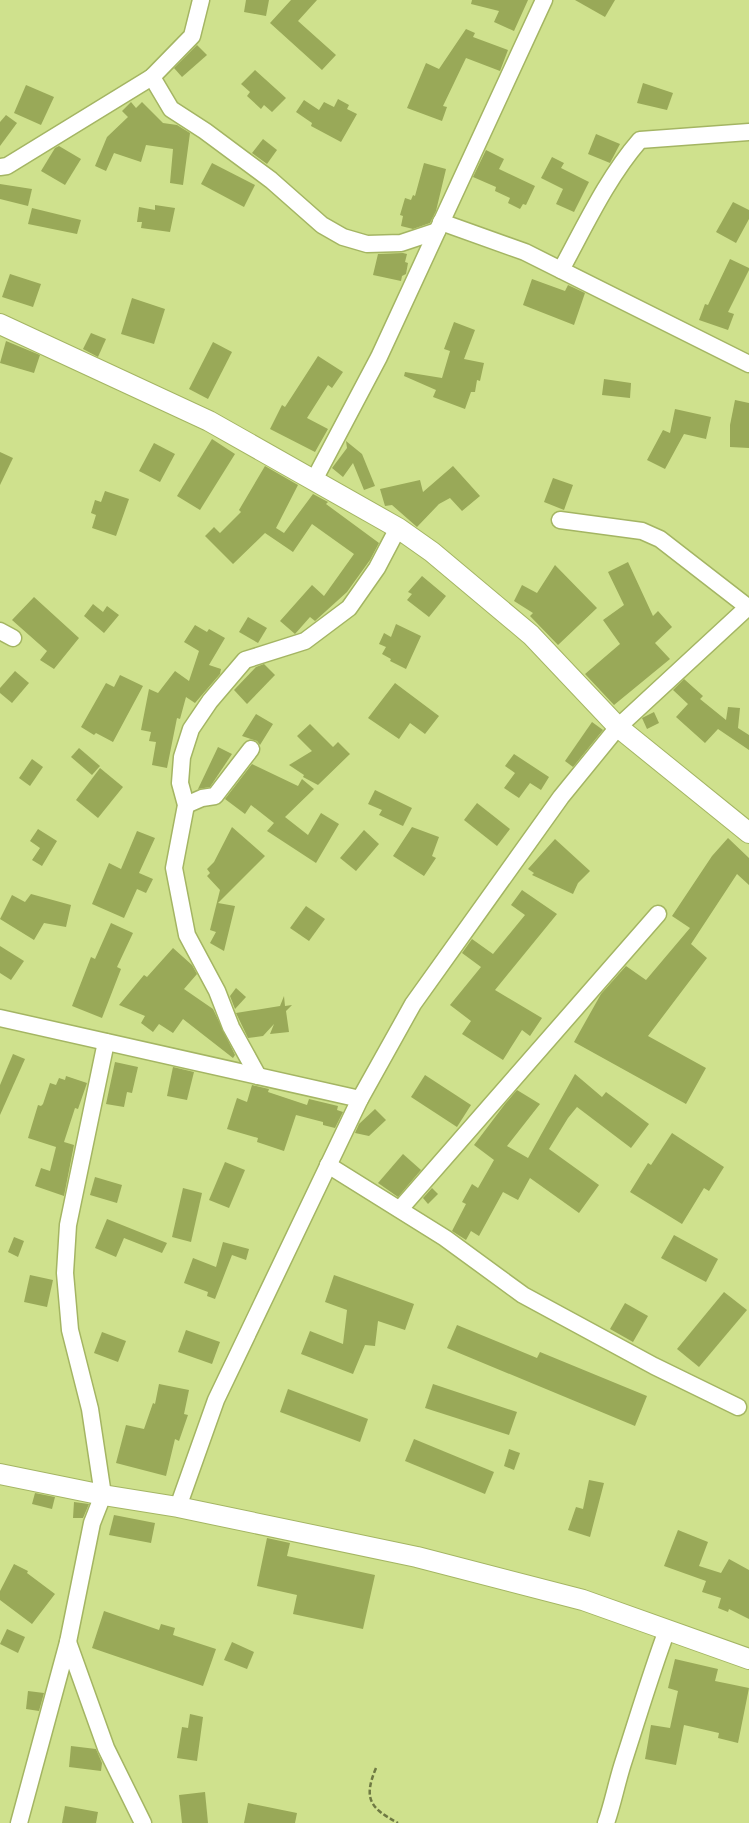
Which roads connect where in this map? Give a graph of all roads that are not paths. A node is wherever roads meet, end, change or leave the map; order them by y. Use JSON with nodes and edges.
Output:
{"nodes":[{"id":1,"x":201,"y":0,"type":"edge"},
{"id":2,"x":544,"y":0,"type":"edge"},
{"id":3,"x":152,"y":77,"type":"junction"},
{"id":4,"x":749,"y":132,"type":"edge"},
{"id":5,"x":0,"y":167,"type":"edge"},
{"id":6,"x":439,"y":227,"type":"junction"},
{"id":7,"x":561,"y":270,"type":"junction"},
{"id":8,"x":0,"y":324,"type":"edge"},
{"id":9,"x":749,"y":364,"type":"edge"},
{"id":10,"x":314,"y":480,"type":"junction"},
{"id":11,"x":560,"y":520,"type":"dead end"},
{"id":12,"x":398,"y":528,"type":"junction"},
{"id":13,"x":749,"y":607,"type":"edge"},
{"id":14,"x":618,"y":727,"type":"junction"},
{"id":15,"x":251,"y":749,"type":"dead end"},
{"id":16,"x":186,"y":805,"type":"junction"},
{"id":17,"x":749,"y":833,"type":"edge"},
{"id":18,"x":658,"y":914,"type":"dead end"},
{"id":19,"x":0,"y":1018,"type":"edge"},
{"id":20,"x":106,"y":1042,"type":"junction"},
{"id":21,"x":258,"y":1076,"type":"junction"},
{"id":22,"x":360,"y":1099,"type":"junction"},
{"id":23,"x":328,"y":1165,"type":"junction"},
{"id":24,"x":400,"y":1209,"type":"junction"},
{"id":25,"x":738,"y":1408,"type":"dead end"},
{"id":26,"x":0,"y":1474,"type":"edge"},
{"id":27,"x":103,"y":1495,"type":"junction"},
{"id":28,"x":178,"y":1507,"type":"junction"},
{"id":29,"x":667,"y":1630,"type":"junction"},
{"id":30,"x":68,"y":1642,"type":"junction"},
{"id":31,"x":749,"y":1659,"type":"edge"},
{"id":32,"x":19,"y":1823,"type":"edge"},
{"id":33,"x":143,"y":1823,"type":"edge"},
{"id":34,"x":606,"y":1823,"type":"edge"}],
"edges":[{"from":1,"to":3,"type":"street"},
{"from":2,"to":6,"type":"street"},
{"from":3,"to":5,"type":"street"},
{"from":3,"to":6,"type":"street"},
{"from":4,"to":7,"type":"street"},
{"from":6,"to":7,"type":"street"},
{"from":6,"to":10,"type":"street"},
{"from":7,"to":9,"type":"street"},
{"from":8,"to":10,"type":"street"},
{"from":10,"to":12,"type":"street"},
{"from":11,"to":13,"type":"street"},
{"from":12,"to":14,"type":"street"},
{"from":12,"to":16,"type":"street"},
{"from":13,"to":14,"type":"street"},
{"from":14,"to":17,"type":"street"},
{"from":14,"to":22,"type":"street"},
{"from":15,"to":16,"type":"street"},
{"from":16,"to":21,"type":"street"},
{"from":18,"to":24,"type":"street"},
{"from":19,"to":20,"type":"street"},
{"from":20,"to":21,"type":"street"},
{"from":20,"to":27,"type":"street"},
{"from":21,"to":22,"type":"street"},
{"from":22,"to":23,"type":"street"},
{"from":23,"to":24,"type":"street"},
{"from":23,"to":28,"type":"street"},
{"from":24,"to":25,"type":"street"},
{"from":26,"to":27,"type":"street"},
{"from":27,"to":28,"type":"street"},
{"from":27,"to":30,"type":"street"},
{"from":28,"to":29,"type":"street"},
{"from":29,"to":31,"type":"street"},
{"from":29,"to":34,"type":"street"},
{"from":30,"to":32,"type":"street"},
{"from":30,"to":33,"type":"street"}]}
